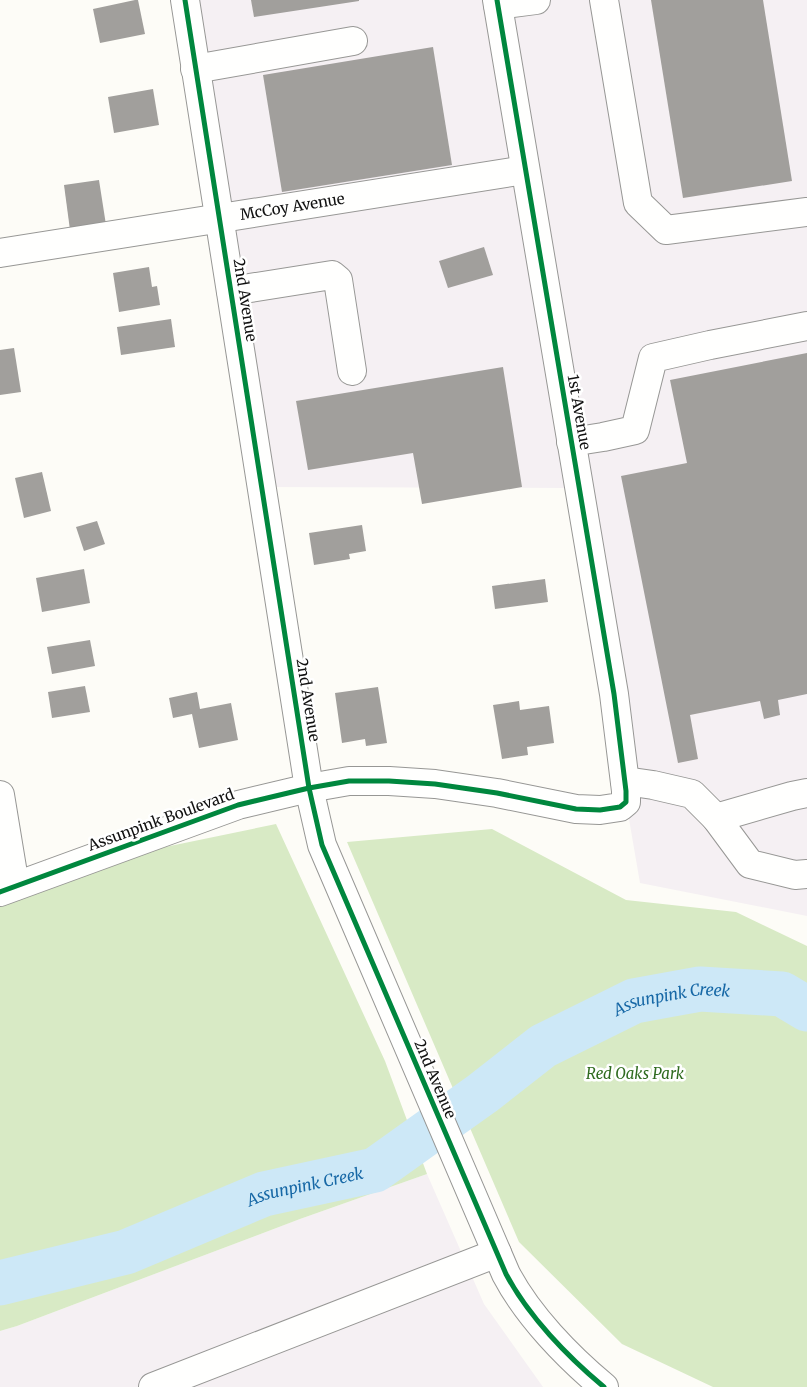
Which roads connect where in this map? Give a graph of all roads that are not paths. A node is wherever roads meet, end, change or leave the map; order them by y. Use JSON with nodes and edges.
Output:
{"nodes":[{"id":1,"x":185,"y":0,"type":"edge"},
{"id":2,"x":536,"y":0,"type":"edge"},
{"id":3,"x":604,"y":0,"type":"edge"},
{"id":4,"x":497,"y":3,"type":"edge"},
{"id":5,"x":353,"y":41,"type":"dead end"},
{"id":6,"x":196,"y":69,"type":"junction"},
{"id":7,"x":525,"y":170,"type":"junction"},
{"id":8,"x":807,"y":212,"type":"edge"},
{"id":9,"x":219,"y":218,"type":"junction"},
{"id":10,"x":0,"y":253,"type":"edge"},
{"id":11,"x":230,"y":291,"type":"junction"},
{"id":12,"x":807,"y":326,"type":"edge"},
{"id":13,"x":352,"y":371,"type":"dead end"},
{"id":14,"x":571,"y":442,"type":"junction"},
{"id":15,"x":625,"y":781,"type":"junction"},
{"id":16,"x":309,"y":788,"type":"junction"},
{"id":17,"x":807,"y":794,"type":"edge"},
{"id":18,"x":0,"y":795,"type":"edge"},
{"id":19,"x":600,"y":810,"type":"joint"},
{"id":20,"x":716,"y":818,"type":"junction"},
{"id":21,"x":807,"y":874,"type":"edge"},
{"id":22,"x":7,"y":889,"type":"edge"},
{"id":23,"x":497,"y":1253,"type":"junction"},
{"id":24,"x":153,"y":1387,"type":"edge"},
{"id":25,"x":604,"y":1387,"type":"edge"}],
"edges":[{"from":1,"to":6,"type":"street","name":"2nd Avenue"},
{"from":2,"to":4,"type":"street"},
{"from":3,"to":8,"type":"street"},
{"from":4,"to":7,"type":"street","name":"1st Avenue"},
{"from":5,"to":6,"type":"street"},
{"from":6,"to":9,"type":"street","name":"2nd Avenue"},
{"from":7,"to":9,"type":"street","name":"McCoy Avenue"},
{"from":7,"to":14,"type":"street","name":"1st Avenue"},
{"from":9,"to":10,"type":"street","name":"McCoy Avenue"},
{"from":9,"to":11,"type":"street","name":"2nd Avenue"},
{"from":11,"to":13,"type":"street"},
{"from":11,"to":16,"type":"street","name":"2nd Avenue"},
{"from":12,"to":14,"type":"street"},
{"from":14,"to":15,"type":"street","name":"1st Avenue"},
{"from":15,"to":19,"type":"street","name":"1st Avenue"},
{"from":15,"to":20,"type":"street"},
{"from":16,"to":19,"type":"street","name":"Assunpink Boulevard"},
{"from":16,"to":22,"type":"street","name":"Assunpink Boulevard"},
{"from":16,"to":23,"type":"street","name":"2nd Avenue"},
{"from":17,"to":20,"type":"street"},
{"from":18,"to":22,"type":"street"},
{"from":20,"to":21,"type":"street"},
{"from":23,"to":24,"type":"street"},
{"from":23,"to":25,"type":"street","name":"2nd Avenue"}]}
